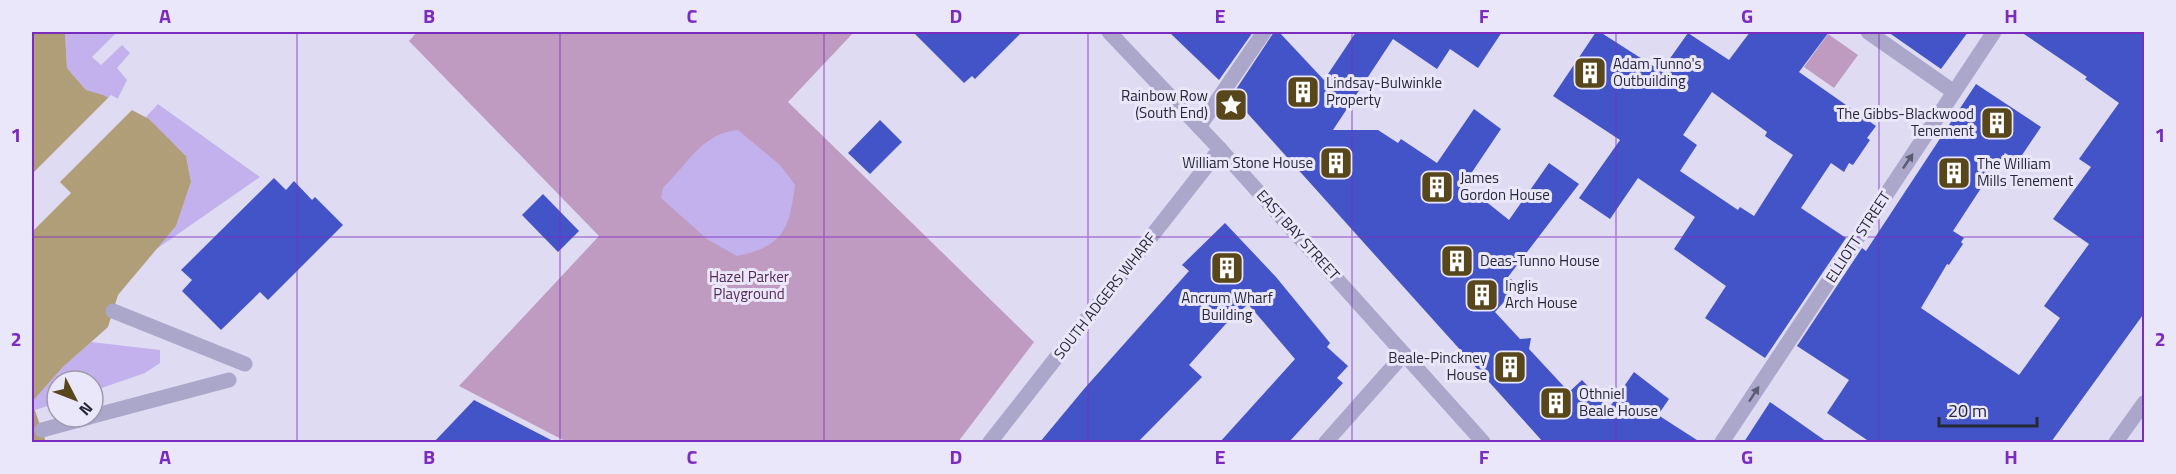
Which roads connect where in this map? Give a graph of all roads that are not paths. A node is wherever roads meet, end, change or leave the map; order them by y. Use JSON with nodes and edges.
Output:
{"nodes":[{"id":1,"x":1109,"y":32,"type":"edge"},
{"id":2,"x":1264,"y":32,"type":"edge"},
{"id":3,"x":1868,"y":32,"type":"edge"},
{"id":4,"x":1994,"y":32,"type":"edge"},
{"id":5,"x":1954,"y":92,"type":"junction"},
{"id":6,"x":1199,"y":126,"type":"junction"},
{"id":7,"x":1220,"y":149,"type":"junction"},
{"id":8,"x":113,"y":310,"type":"dead end"},
{"id":9,"x":1404,"y":354,"type":"junction"},
{"id":10,"x":244,"y":364,"type":"dead end"},
{"id":11,"x":229,"y":380,"type":"dead end"},
{"id":12,"x":2145,"y":403,"type":"edge"},
{"id":13,"x":105,"y":413,"type":"edge"},
{"id":14,"x":46,"y":429,"type":"edge"},
{"id":15,"x":42,"y":430,"type":"dead end"},
{"id":16,"x":990,"y":442,"type":"edge"},
{"id":17,"x":1326,"y":442,"type":"edge"},
{"id":18,"x":1483,"y":442,"type":"edge"},
{"id":19,"x":1722,"y":442,"type":"edge"},
{"id":20,"x":2116,"y":442,"type":"edge"}],
"edges":[{"from":1,"to":6,"type":"street","name":"EAST BAY STREET"},
{"from":2,"to":6,"type":"street"},
{"from":3,"to":5,"type":"street"},
{"from":4,"to":5,"type":"street","name":"ELLIOTT STREET"},
{"from":19,"to":5,"type":"street","name":"ELLIOTT STREET","one_way":true},
{"from":6,"to":7,"type":"street","name":"EAST BAY STREET"},
{"from":7,"to":9,"type":"street","name":"EAST BAY STREET"},
{"from":7,"to":16,"type":"street","name":"SOUTH ADGERS WHARF"},
{"from":8,"to":10,"type":"street"},
{"from":9,"to":17,"type":"street"},
{"from":9,"to":18,"type":"street","name":"EAST BAY STREET"},
{"from":11,"to":13,"type":"street"},
{"from":12,"to":20,"type":"street"},
{"from":14,"to":15,"type":"street"}]}
